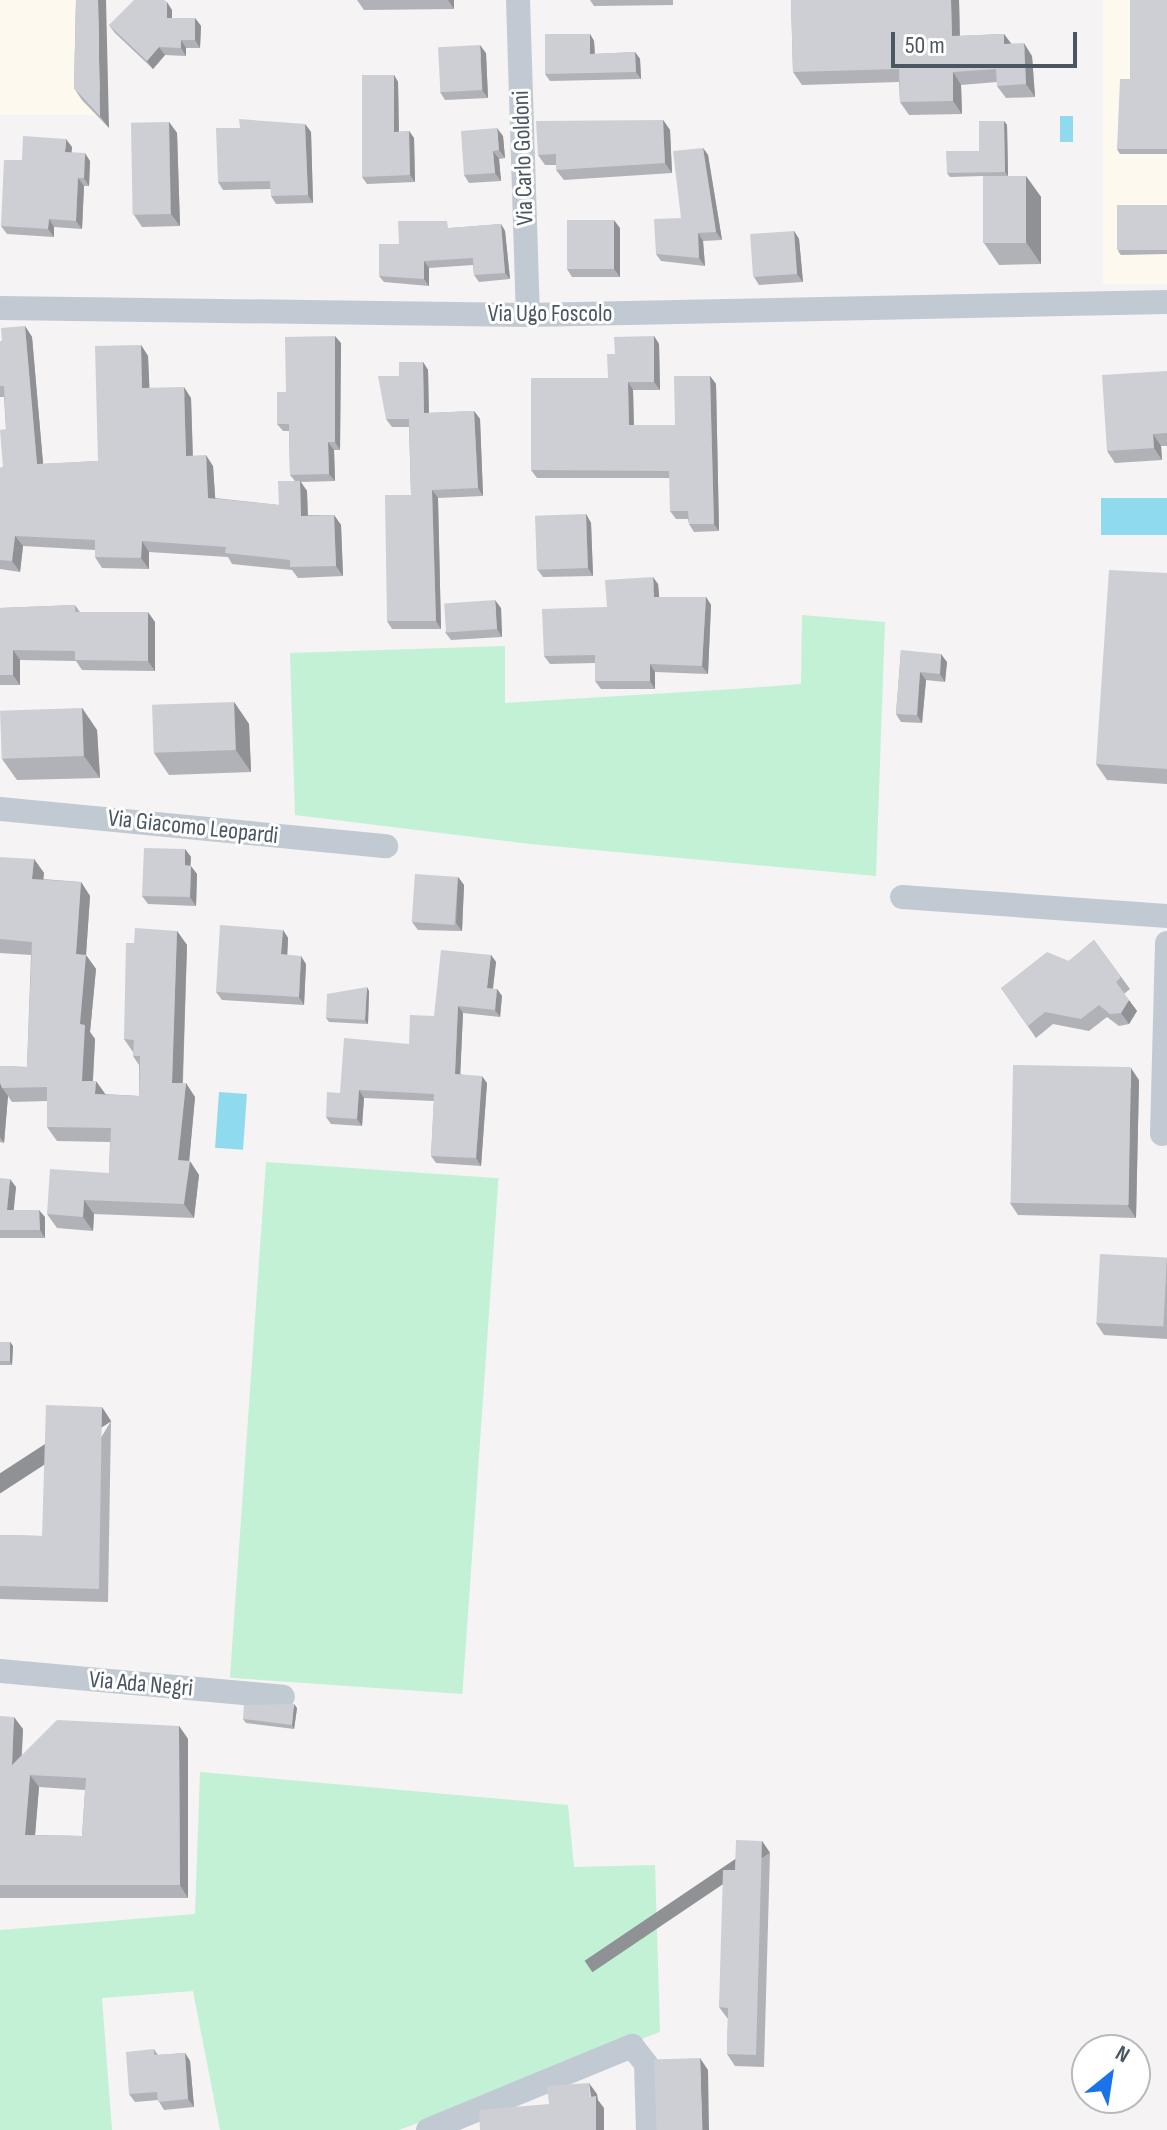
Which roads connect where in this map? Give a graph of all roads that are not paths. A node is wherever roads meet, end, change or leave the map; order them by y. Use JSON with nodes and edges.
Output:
{"nodes":[{"id":1,"x":518,"y":0,"type":"edge"},
{"id":2,"x":1167,"y":302,"type":"edge"},
{"id":3,"x":0,"y":308,"type":"edge"},
{"id":4,"x":528,"y":315,"type":"junction"},
{"id":5,"x":0,"y":809,"type":"edge"},
{"id":6,"x":386,"y":846,"type":"dead end"},
{"id":7,"x":902,"y":897,"type":"dead end"},
{"id":8,"x":1167,"y":916,"type":"edge"},
{"id":9,"x":1167,"y":943,"type":"edge"},
{"id":10,"x":1162,"y":1134,"type":"dead end"},
{"id":11,"x":0,"y":1671,"type":"edge"},
{"id":12,"x":283,"y":1697,"type":"dead end"},
{"id":13,"x":428,"y":2130,"type":"edge"},
{"id":14,"x":648,"y":2130,"type":"edge"}],
"edges":[{"from":1,"to":4,"type":"street","name":"Via Carlo Goldoni"},
{"from":2,"to":4,"type":"street","name":"Via Ugo Foscolo"},
{"from":3,"to":4,"type":"street","name":"Via Ugo Foscolo"},
{"from":5,"to":6,"type":"street","name":"Via Giacomo Leopardi"},
{"from":7,"to":8,"type":"street"},
{"from":9,"to":10,"type":"street"},
{"from":11,"to":12,"type":"street","name":"Via Ada Negri"},
{"from":13,"to":14,"type":"street"}]}
